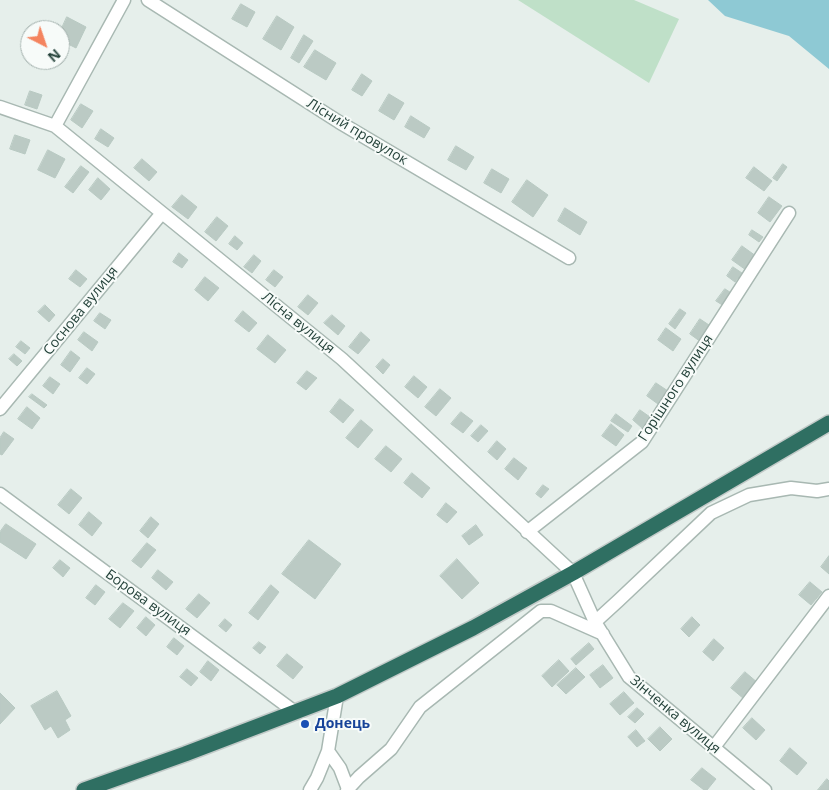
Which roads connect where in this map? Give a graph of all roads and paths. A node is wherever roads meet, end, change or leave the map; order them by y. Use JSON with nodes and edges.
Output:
{"nodes":[{"id":1,"x":124,"y":0,"type":"edge"},
{"id":2,"x":148,"y":0,"type":"edge"},
{"id":3,"x":0,"y":107,"type":"edge"},
{"id":4,"x":55,"y":126,"type":"junction"},
{"id":5,"x":162,"y":213,"type":"junction"},
{"id":6,"x":789,"y":213,"type":"dead end"},
{"id":7,"x":569,"y":258,"type":"dead end"},
{"id":8,"x":0,"y":409,"type":"edge"},
{"id":9,"x":829,"y":423,"type":"edge"},
{"id":10,"x":823,"y":490,"type":"edge"},
{"id":11,"x":0,"y":494,"type":"edge"},
{"id":12,"x":829,"y":500,"type":"edge"},
{"id":13,"x":528,"y":532,"type":"junction"},
{"id":14,"x":573,"y":573,"type":"junction"},
{"id":15,"x":829,"y":596,"type":"edge"},
{"id":16,"x":595,"y":622,"type":"junction"},
{"id":17,"x":603,"y":634,"type":"junction"},
{"id":18,"x":337,"y":696,"type":"junction"},
{"id":19,"x":295,"y":712,"type":"junction"},
{"id":20,"x":714,"y":747,"type":"junction"},
{"id":21,"x":328,"y":750,"type":"junction"},
{"id":22,"x":84,"y":790,"type":"edge"},
{"id":23,"x":310,"y":790,"type":"edge"},
{"id":24,"x":347,"y":790,"type":"edge"},
{"id":25,"x":765,"y":790,"type":"edge"}],
"edges":[{"from":1,"to":4,"type":"street"},
{"from":2,"to":7,"type":"street","name":"Лісний провулок"},
{"from":3,"to":4,"type":"street","name":"Лісна вулиця"},
{"from":4,"to":5,"type":"street","name":"Лісна вулиця"},
{"from":5,"to":8,"type":"street","name":"Соснова вулиця"},
{"from":5,"to":13,"type":"street","name":"Лісна вулиця"},
{"from":6,"to":13,"type":"street","name":"Горішного вулиця"},
{"from":9,"to":14,"type":"highway"},
{"from":10,"to":12,"type":"street"},
{"from":10,"to":16,"type":"street"},
{"from":11,"to":19,"type":"street","name":"Борова вулиця"},
{"from":13,"to":14,"type":"street","name":"Лісна вулиця"},
{"from":14,"to":16,"type":"street","name":"Зінченка вулиця"},
{"from":14,"to":18,"type":"highway"},
{"from":15,"to":20,"type":"street"},
{"from":16,"to":17,"type":"street","name":"Зінченка вулиця"},
{"from":17,"to":20,"type":"street","name":"Зінченка вулиця"},
{"from":17,"to":24,"type":"street"},
{"from":18,"to":19,"type":"highway"},
{"from":18,"to":21,"type":"street"},
{"from":19,"to":22,"type":"highway"},
{"from":20,"to":25,"type":"street","name":"Зінченка вулиця"},
{"from":21,"to":23,"type":"street"},
{"from":21,"to":24,"type":"street"}]}
